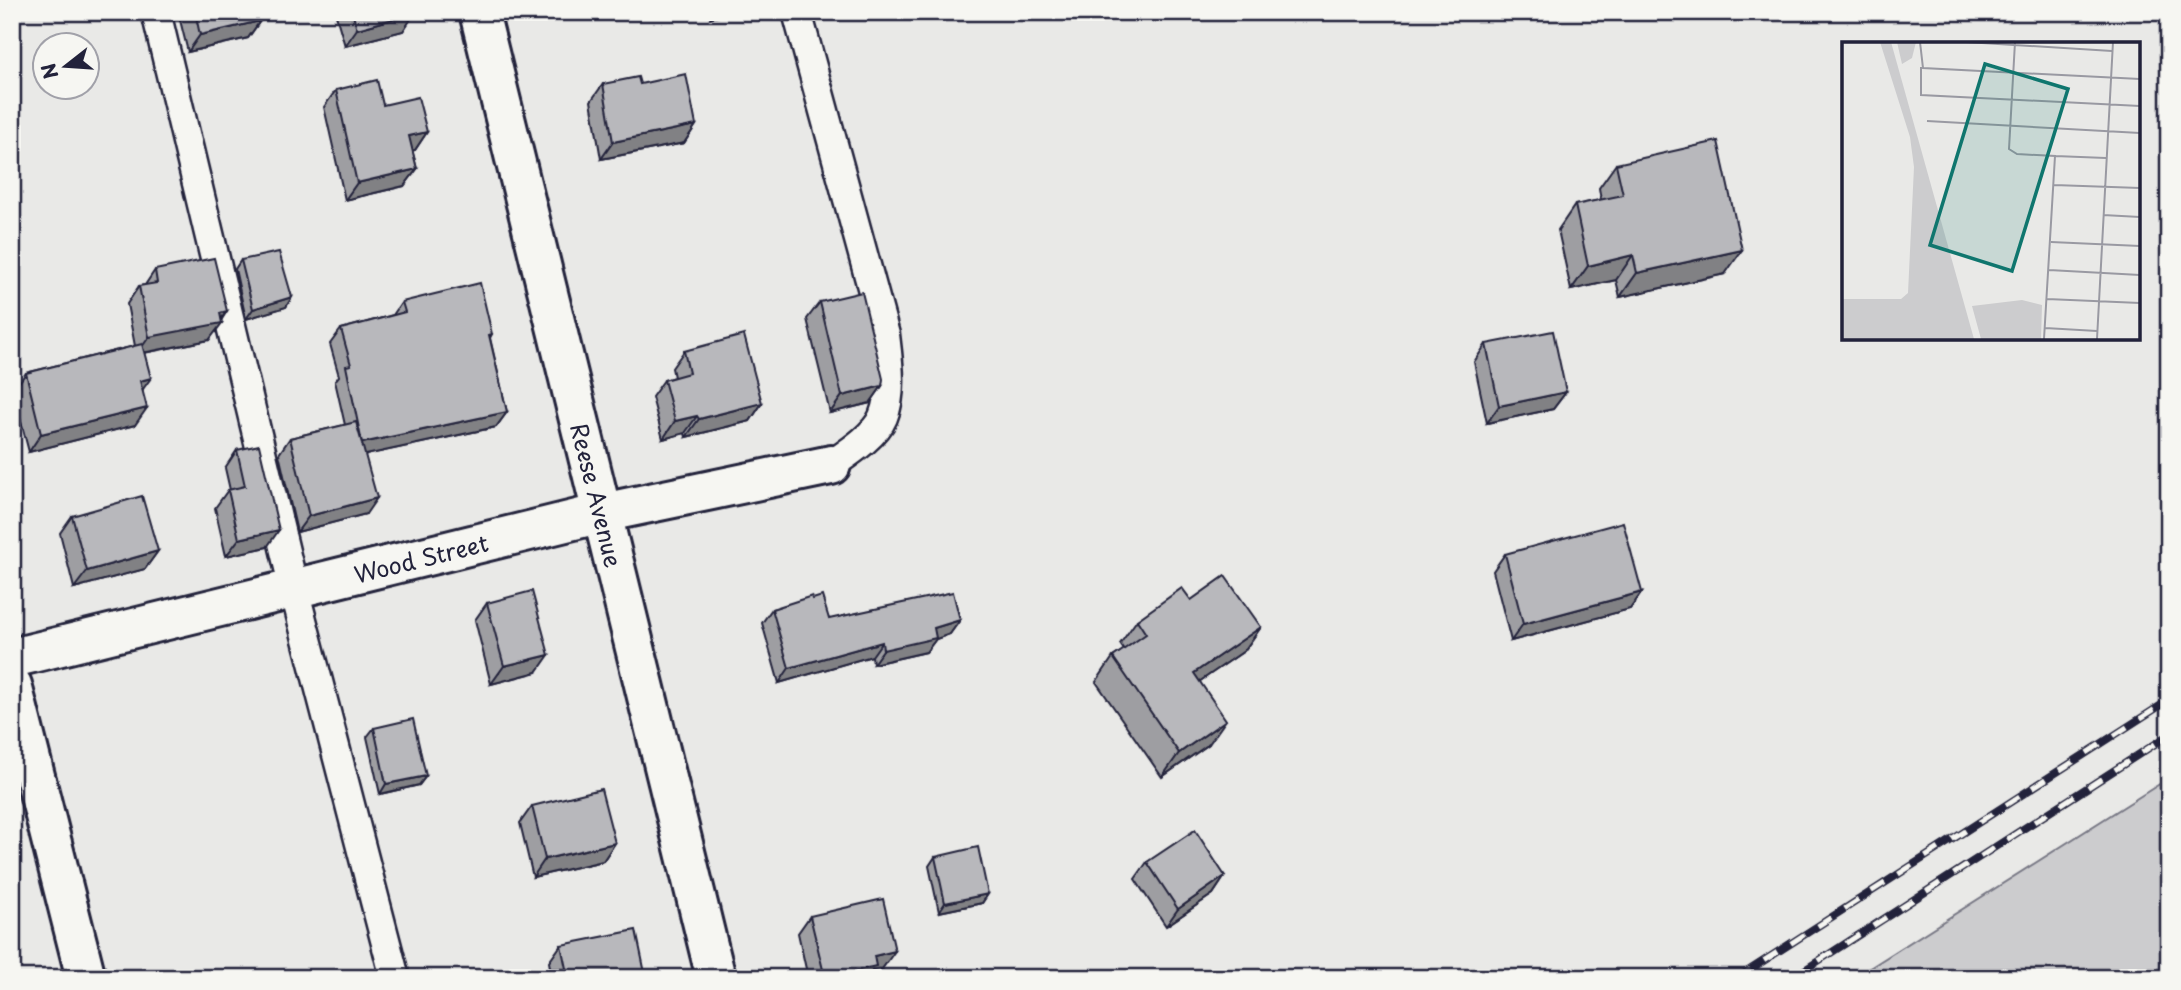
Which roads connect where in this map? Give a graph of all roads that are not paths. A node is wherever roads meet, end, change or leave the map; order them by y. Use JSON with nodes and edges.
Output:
{"nodes":[{"id":1,"x":156,"y":12,"type":"edge"},
{"id":2,"x":479,"y":12,"type":"edge"},
{"id":3,"x":797,"y":12,"type":"edge"},
{"id":4,"x":831,"y":465,"type":"joint"},
{"id":5,"x":602,"y":513,"type":"junction"},
{"id":6,"x":294,"y":589,"type":"junction"},
{"id":7,"x":12,"y":658,"type":"edge"},
{"id":8,"x":12,"y":685,"type":"edge"},
{"id":9,"x":86,"y":978,"type":"edge"},
{"id":10,"x":396,"y":978,"type":"edge"},
{"id":11,"x":716,"y":978,"type":"edge"}],
"edges":[{"from":1,"to":6,"type":"lane"},
{"from":2,"to":5,"type":"street","name":"Reese Avenue"},
{"from":3,"to":4,"type":"lane"},
{"from":4,"to":5,"type":"street","name":"Wood Street"},
{"from":5,"to":6,"type":"street","name":"Wood Street"},
{"from":5,"to":11,"type":"street","name":"Reese Avenue"},
{"from":6,"to":7,"type":"street","name":"Wood Street"},
{"from":6,"to":10,"type":"lane"},
{"from":8,"to":9,"type":"street"}]}
